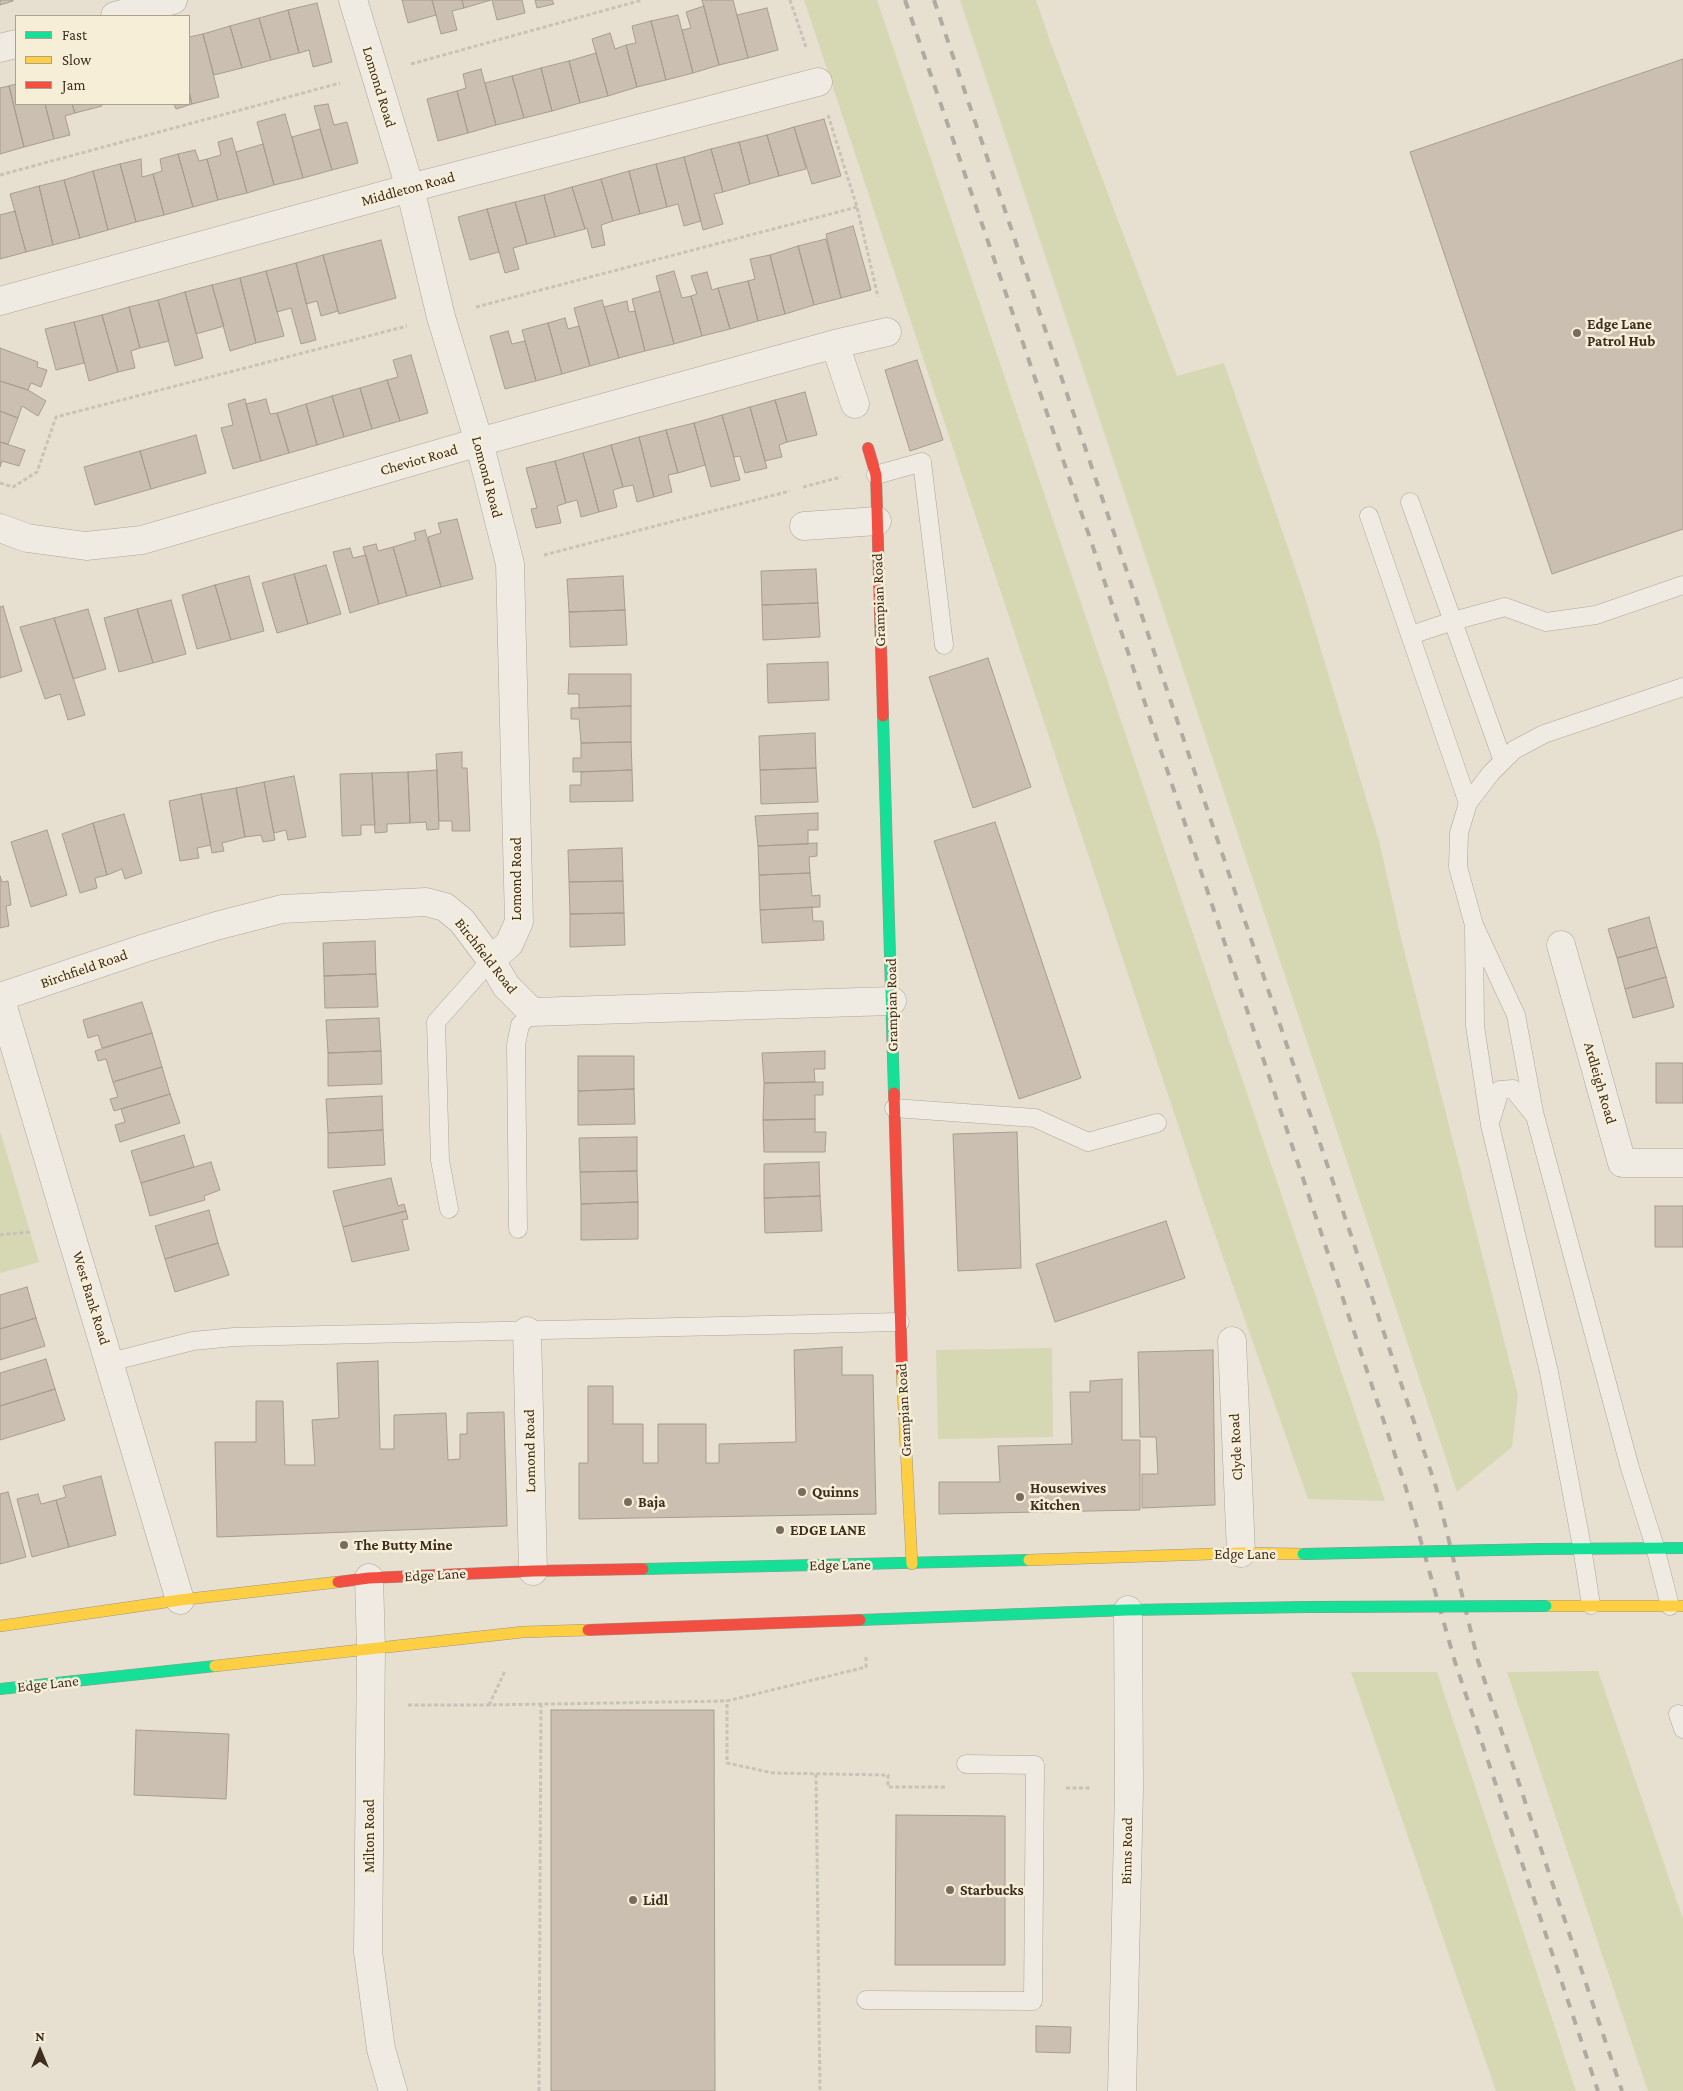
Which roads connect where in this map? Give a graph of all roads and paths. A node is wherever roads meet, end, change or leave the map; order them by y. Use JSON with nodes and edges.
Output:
{"nodes":[{"id":1,"x":173,"y":0,"type":"edge"},
{"id":2,"x":353,"y":0,"type":"edge"},
{"id":3,"x":642,"y":0,"type":"edge"},
{"id":4,"x":790,"y":0,"type":"edge"},
{"id":5,"x":119,"y":15,"type":"edge"},
{"id":6,"x":15,"y":44,"type":"edge"},
{"id":7,"x":0,"y":48,"type":"edge"},
{"id":8,"x":375,"y":74,"type":"junction"},
{"id":9,"x":818,"y":82,"type":"junction"},
{"id":10,"x":0,"y":175,"type":"edge"},
{"id":11,"x":410,"y":188,"type":"junction"},
{"id":12,"x":857,"y":207,"type":"junction"},
{"id":13,"x":0,"y":301,"type":"edge"},
{"id":14,"x":441,"y":317,"type":"junction"},
{"id":15,"x":887,"y":332,"type":"joint"},
{"id":16,"x":835,"y":344,"type":"junction"},
{"id":17,"x":855,"y":404,"type":"dead end"},
{"id":18,"x":478,"y":442,"type":"junction"},
{"id":19,"x":868,"y":448,"type":"dead end"},
{"id":20,"x":876,"y":472,"type":"junction"},
{"id":21,"x":0,"y":483,"type":"edge"},
{"id":22,"x":1410,"y":502,"type":"dead end"},
{"id":23,"x":1370,"y":516,"type":"dead end"},
{"id":24,"x":877,"y":521,"type":"junction"},
{"id":25,"x":804,"y":526,"type":"dead end"},
{"id":26,"x":0,"y":528,"type":"edge"},
{"id":27,"x":510,"y":564,"type":"junction"},
{"id":28,"x":1683,"y":585,"type":"edge"},
{"id":29,"x":1452,"y":621,"type":"junction"},
{"id":30,"x":1411,"y":635,"type":"junction"},
{"id":31,"x":944,"y":645,"type":"dead end"},
{"id":32,"x":1683,"y":687,"type":"edge"},
{"id":33,"x":1503,"y":761,"type":"junction"},
{"id":34,"x":1468,"y":803,"type":"junction"},
{"id":35,"x":1474,"y":925,"type":"junction"},
{"id":36,"x":1561,"y":946,"type":"dead end"},
{"id":37,"x":491,"y":960,"type":"junction"},
{"id":38,"x":0,"y":997,"type":"edge"},
{"id":39,"x":892,"y":1000,"type":"junction"},
{"id":40,"x":532,"y":1012,"type":"junction"},
{"id":41,"x":894,"y":1108,"type":"junction"},
{"id":42,"x":1535,"y":1116,"type":"junction"},
{"id":43,"x":1156,"y":1123,"type":"dead end"},
{"id":44,"x":1490,"y":1125,"type":"junction"},
{"id":45,"x":1683,"y":1163,"type":"edge"},
{"id":46,"x":449,"y":1209,"type":"dead end"},
{"id":47,"x":518,"y":1229,"type":"dead end"},
{"id":48,"x":30,"y":1232,"type":"dead end"},
{"id":49,"x":0,"y":1235,"type":"edge"},
{"id":50,"x":900,"y":1322,"type":"junction"},
{"id":51,"x":527,"y":1331,"type":"junction"},
{"id":52,"x":1232,"y":1341,"type":"dead end"},
{"id":53,"x":110,"y":1362,"type":"junction"},
{"id":54,"x":1582,"y":1547,"type":"junction"},
{"id":55,"x":1655,"y":1547,"type":"junction"},
{"id":56,"x":1683,"y":1548,"type":"edge"},
{"id":57,"x":1241,"y":1553,"type":"junction"},
{"id":58,"x":912,"y":1564,"type":"junction"},
{"id":59,"x":533,"y":1571,"type":"junction"},
{"id":60,"x":369,"y":1578,"type":"junction"},
{"id":61,"x":180,"y":1600,"type":"junction"},
{"id":62,"x":1591,"y":1605,"type":"junction"},
{"id":63,"x":1676,"y":1606,"type":"edge"},
{"id":64,"x":1128,"y":1610,"type":"junction"},
{"id":65,"x":865,"y":1619,"type":"junction"},
{"id":66,"x":0,"y":1626,"type":"edge"},
{"id":67,"x":371,"y":1648,"type":"junction"},
{"id":68,"x":0,"y":1689,"type":"edge"},
{"id":69,"x":727,"y":1701,"type":"junction"},
{"id":70,"x":540,"y":1703,"type":"junction"},
{"id":71,"x":369,"y":1704,"type":"junction"},
{"id":72,"x":966,"y":1764,"type":"dead end"},
{"id":73,"x":816,"y":1774,"type":"junction"},
{"id":74,"x":946,"y":1787,"type":"dead end"},
{"id":75,"x":1035,"y":1788,"type":"junction"},
{"id":76,"x":1129,"y":1789,"type":"junction"},
{"id":77,"x":866,"y":2000,"type":"dead end"},
{"id":78,"x":393,"y":2091,"type":"edge"},
{"id":79,"x":539,"y":2091,"type":"edge"},
{"id":80,"x":820,"y":2091,"type":"edge"},
{"id":81,"x":1122,"y":2091,"type":"edge"}],
"edges":[{"from":1,"to":5,"type":"street"},
{"from":2,"to":8,"type":"street","name":"Lomond Road"},
{"from":3,"to":8,"type":"path"},
{"from":4,"to":9,"type":"path"},
{"from":6,"to":7,"type":"street"},
{"from":8,"to":10,"type":"path"},
{"from":8,"to":11,"type":"street","name":"Lomond Road"},
{"from":9,"to":11,"type":"street","name":"Middleton Road"},
{"from":9,"to":12,"type":"path"},
{"from":11,"to":13,"type":"street","name":"Middleton Road"},
{"from":11,"to":14,"type":"street","name":"Lomond Road"},
{"from":12,"to":14,"type":"path"},
{"from":12,"to":15,"type":"path"},
{"from":14,"to":18,"type":"street","name":"Lomond Road"},
{"from":14,"to":21,"type":"path"},
{"from":15,"to":16,"type":"street","name":"Cheviot Road"},
{"from":16,"to":17,"type":"street"},
{"from":16,"to":18,"type":"street","name":"Cheviot Road"},
{"from":18,"to":26,"type":"street","name":"Cheviot Road"},
{"from":18,"to":27,"type":"street","name":"Lomond Road"},
{"from":19,"to":20,"type":"main road","name":"Grampian Road"},
{"from":20,"to":24,"type":"main road","name":"Grampian Road"},
{"from":20,"to":27,"type":"path"},
{"from":20,"to":31,"type":"lane"},
{"from":22,"to":29,"type":"lane"},
{"from":23,"to":30,"type":"lane"},
{"from":24,"to":25,"type":"street"},
{"from":24,"to":39,"type":"main road","name":"Grampian Road"},
{"from":27,"to":37,"type":"street","name":"Lomond Road"},
{"from":28,"to":29,"type":"lane"},
{"from":29,"to":30,"type":"lane"},
{"from":29,"to":33,"type":"lane"},
{"from":30,"to":34,"type":"lane"},
{"from":32,"to":33,"type":"lane"},
{"from":33,"to":34,"type":"lane"},
{"from":34,"to":35,"type":"lane"},
{"from":35,"to":42,"type":"lane"},
{"from":35,"to":44,"type":"lane"},
{"from":36,"to":45,"type":"street","name":"Ardleigh Road"},
{"from":37,"to":38,"type":"street","name":"Birchfield Road"},
{"from":37,"to":40,"type":"street","name":"Birchfield Road"},
{"from":37,"to":46,"type":"lane"},
{"from":38,"to":53,"type":"street","name":"West Bank Road"},
{"from":39,"to":40,"type":"street"},
{"from":39,"to":41,"type":"main road","name":"Grampian Road"},
{"from":40,"to":47,"type":"lane"},
{"from":41,"to":43,"type":"lane"},
{"from":41,"to":50,"type":"main road","name":"Grampian Road"},
{"from":42,"to":44,"type":"lane"},
{"from":42,"to":55,"type":"lane"},
{"from":44,"to":54,"type":"lane"},
{"from":48,"to":49,"type":"path"},
{"from":50,"to":51,"type":"lane"},
{"from":50,"to":58,"type":"main road","name":"Grampian Road"},
{"from":51,"to":53,"type":"lane"},
{"from":51,"to":59,"type":"street","name":"Lomond Road"},
{"from":52,"to":57,"type":"street","name":"Clyde Road"},
{"from":53,"to":61,"type":"street","name":"West Bank Road"},
{"from":54,"to":55,"type":"main road","name":"Edge Lane"},
{"from":54,"to":57,"type":"main road","name":"Edge Lane","bridge":true},
{"from":54,"to":62,"type":"lane"},
{"from":55,"to":56,"type":"main road","name":"Edge Lane"},
{"from":55,"to":63,"type":"lane"},
{"from":57,"to":58,"type":"main road","name":"Edge Lane"},
{"from":58,"to":59,"type":"main road","name":"Edge Lane"},
{"from":59,"to":60,"type":"main road","name":"Edge Lane"},
{"from":60,"to":61,"type":"main road","name":"Edge Lane"},
{"from":60,"to":67,"type":"street","name":"Milton Road"},
{"from":61,"to":66,"type":"main road","name":"Edge Lane"},
{"from":62,"to":63,"type":"main road","name":"Edge Lane"},
{"from":62,"to":64,"type":"main road","name":"Edge Lane","bridge":true},
{"from":64,"to":65,"type":"main road","name":"Edge Lane"},
{"from":64,"to":76,"type":"street","name":"Binns Road"},
{"from":65,"to":67,"type":"main road","name":"Edge Lane"},
{"from":65,"to":69,"type":"path"},
{"from":67,"to":68,"type":"main road","name":"Edge Lane"},
{"from":67,"to":71,"type":"street","name":"Milton Road"},
{"from":69,"to":70,"type":"path"},
{"from":69,"to":73,"type":"path"},
{"from":70,"to":71,"type":"path"},
{"from":70,"to":79,"type":"path"},
{"from":71,"to":78,"type":"street","name":"Milton Road"},
{"from":72,"to":75,"type":"lane"},
{"from":73,"to":74,"type":"path"},
{"from":73,"to":80,"type":"path"},
{"from":75,"to":76,"type":"path"},
{"from":75,"to":77,"type":"lane"},
{"from":76,"to":81,"type":"street","name":"Binns Road"}]}
